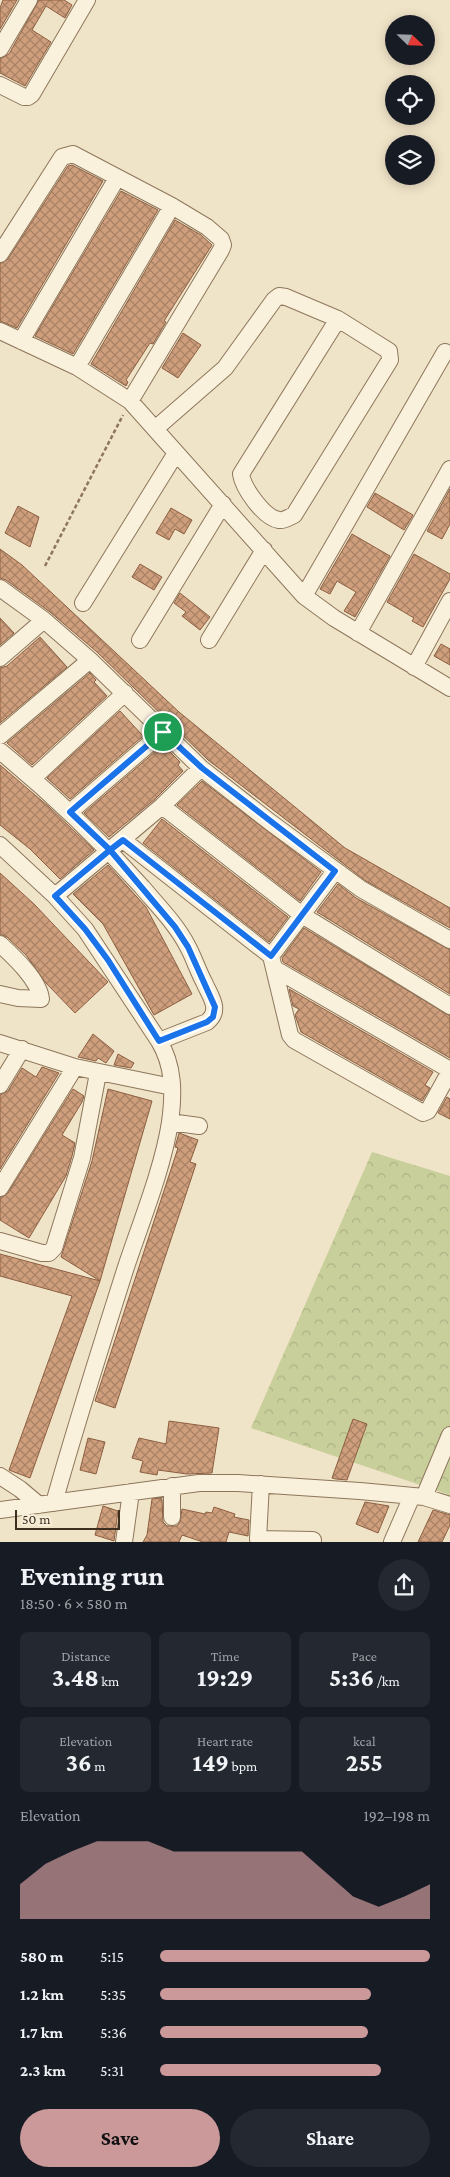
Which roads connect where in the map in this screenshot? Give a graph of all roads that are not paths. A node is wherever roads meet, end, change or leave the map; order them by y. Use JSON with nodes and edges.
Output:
{"nodes":[{"id":1,"x":29,"y":0,"type":"edge"},
{"id":2,"x":87,"y":0,"type":"edge"},
{"id":3,"x":0,"y":49,"type":"edge"},
{"id":4,"x":0,"y":85,"type":"edge"},
{"id":5,"x":117,"y":178,"type":"junction"},
{"id":6,"x":172,"y":206,"type":"junction"},
{"id":7,"x":0,"y":254,"type":"edge"},
{"id":8,"x":338,"y":319,"type":"junction"},
{"id":9,"x":0,"y":330,"type":"edge"},
{"id":10,"x":21,"y":341,"type":"junction"},
{"id":11,"x":445,"y":352,"type":"dead end"},
{"id":12,"x":77,"y":367,"type":"junction"},
{"id":13,"x":130,"y":401,"type":"junction"},
{"id":14,"x":155,"y":429,"type":"junction"},
{"id":15,"x":176,"y":453,"type":"junction"},
{"id":16,"x":450,"y":469,"type":"edge"},
{"id":17,"x":222,"y":504,"type":"junction"},
{"id":18,"x":264,"y":550,"type":"junction"},
{"id":19,"x":0,"y":588,"type":"edge"},
{"id":20,"x":304,"y":596,"type":"junction"},
{"id":21,"x":450,"y":600,"type":"edge"},
{"id":22,"x":83,"y":603,"type":"dead end"},
{"id":23,"x":44,"y":620,"type":"junction"},
{"id":24,"x":358,"y":633,"type":"junction"},
{"id":25,"x":140,"y":640,"type":"dead end"},
{"id":26,"x":208,"y":640,"type":"dead end"},
{"id":27,"x":0,"y":658,"type":"edge"},
{"id":28,"x":90,"y":660,"type":"junction"},
{"id":29,"x":414,"y":667,"type":"junction"},
{"id":30,"x":450,"y":688,"type":"edge"},
{"id":31,"x":125,"y":693,"type":"junction"},
{"id":32,"x":163,"y":732,"type":"junction"},
{"id":33,"x":0,"y":736,"type":"edge"},
{"id":34,"x":0,"y":751,"type":"edge"},
{"id":35,"x":202,"y":768,"type":"junction"},
{"id":36,"x":33,"y":778,"type":"junction"},
{"id":37,"x":162,"y":806,"type":"junction"},
{"id":38,"x":70,"y":812,"type":"junction"},
{"id":39,"x":123,"y":840,"type":"junction"},
{"id":40,"x":0,"y":845,"type":"edge"},
{"id":41,"x":110,"y":850,"type":"junction"},
{"id":42,"x":335,"y":871,"type":"junction"},
{"id":43,"x":55,"y":896,"type":"junction"},
{"id":44,"x":302,"y":915,"type":"junction"},
{"id":45,"x":450,"y":940,"type":"edge"},
{"id":46,"x":0,"y":944,"type":"edge"},
{"id":47,"x":273,"y":962,"type":"junction"},
{"id":48,"x":0,"y":994,"type":"edge"},
{"id":49,"x":450,"y":1006,"type":"edge"},
{"id":50,"x":159,"y":1041,"type":"junction"},
{"id":51,"x":0,"y":1043,"type":"edge"},
{"id":52,"x":22,"y":1050,"type":"junction"},
{"id":53,"x":76,"y":1068,"type":"junction"},
{"id":54,"x":450,"y":1070,"type":"edge"},
{"id":55,"x":98,"y":1073,"type":"junction"},
{"id":56,"x":0,"y":1085,"type":"edge"},
{"id":57,"x":172,"y":1087,"type":"junction"},
{"id":58,"x":170,"y":1122,"type":"junction"},
{"id":59,"x":199,"y":1126,"type":"dead end"},
{"id":60,"x":0,"y":1188,"type":"edge"},
{"id":61,"x":0,"y":1241,"type":"edge"},
{"id":62,"x":450,"y":1435,"type":"edge"},
{"id":63,"x":0,"y":1476,"type":"edge"},
{"id":64,"x":261,"y":1484,"type":"junction"},
{"id":65,"x":172,"y":1486,"type":"junction"},
{"id":66,"x":131,"y":1492,"type":"junction"},
{"id":67,"x":418,"y":1496,"type":"junction"},
{"id":68,"x":46,"y":1504,"type":"junction"},
{"id":69,"x":450,"y":1504,"type":"edge"},
{"id":70,"x":0,"y":1510,"type":"edge"},
{"id":71,"x":172,"y":1518,"type":"dead end"},
{"id":72,"x":313,"y":1540,"type":"dead end"},
{"id":73,"x":124,"y":1542,"type":"edge"},
{"id":74,"x":392,"y":1542,"type":"edge"}],
"edges":[{"from":1,"to":3,"type":"street"},
{"from":2,"to":4,"type":"street"},
{"from":5,"to":6,"type":"street"},
{"from":5,"to":7,"type":"street"},
{"from":5,"to":10,"type":"street"},
{"from":6,"to":12,"type":"street"},
{"from":6,"to":13,"type":"street"},
{"from":8,"to":8,"type":"street"},
{"from":8,"to":14,"type":"street"},
{"from":9,"to":10,"type":"street"},
{"from":10,"to":12,"type":"street"},
{"from":11,"to":20,"type":"street"},
{"from":12,"to":13,"type":"street"},
{"from":13,"to":14,"type":"street"},
{"from":14,"to":15,"type":"street"},
{"from":15,"to":17,"type":"street"},
{"from":15,"to":22,"type":"street"},
{"from":16,"to":24,"type":"street"},
{"from":17,"to":18,"type":"street"},
{"from":17,"to":25,"type":"street"},
{"from":18,"to":20,"type":"street"},
{"from":18,"to":26,"type":"street"},
{"from":19,"to":23,"type":"street"},
{"from":20,"to":24,"type":"street"},
{"from":21,"to":29,"type":"street"},
{"from":23,"to":27,"type":"street"},
{"from":23,"to":28,"type":"street"},
{"from":24,"to":29,"type":"street"},
{"from":28,"to":31,"type":"street"},
{"from":28,"to":33,"type":"street"},
{"from":29,"to":30,"type":"street"},
{"from":31,"to":32,"type":"street"},
{"from":31,"to":36,"type":"street"},
{"from":32,"to":35,"type":"street"},
{"from":32,"to":38,"type":"street"},
{"from":34,"to":36,"type":"street"},
{"from":35,"to":37,"type":"street"},
{"from":35,"to":42,"type":"street"},
{"from":36,"to":38,"type":"street"},
{"from":37,"to":39,"type":"street"},
{"from":37,"to":44,"type":"street"},
{"from":38,"to":41,"type":"street"},
{"from":39,"to":41,"type":"street"},
{"from":39,"to":47,"type":"street"},
{"from":40,"to":43,"type":"street"},
{"from":41,"to":43,"type":"street"},
{"from":41,"to":50,"type":"street"},
{"from":42,"to":44,"type":"street"},
{"from":42,"to":45,"type":"street"},
{"from":43,"to":50,"type":"street"},
{"from":44,"to":47,"type":"street"},
{"from":44,"to":49,"type":"street"},
{"from":46,"to":48,"type":"street"},
{"from":47,"to":54,"type":"street"},
{"from":47,"to":54,"type":"street"},
{"from":50,"to":57,"type":"street"},
{"from":51,"to":52,"type":"street"},
{"from":52,"to":53,"type":"street"},
{"from":52,"to":56,"type":"street"},
{"from":53,"to":55,"type":"street"},
{"from":53,"to":60,"type":"street"},
{"from":55,"to":57,"type":"street"},
{"from":55,"to":61,"type":"street"},
{"from":57,"to":58,"type":"street"},
{"from":58,"to":59,"type":"street"},
{"from":58,"to":68,"type":"street"},
{"from":62,"to":67,"type":"street"},
{"from":63,"to":68,"type":"street"},
{"from":64,"to":65,"type":"street"},
{"from":64,"to":67,"type":"street"},
{"from":64,"to":72,"type":"street"},
{"from":65,"to":66,"type":"street"},
{"from":65,"to":71,"type":"street"},
{"from":66,"to":68,"type":"street"},
{"from":66,"to":73,"type":"street"},
{"from":67,"to":69,"type":"street"},
{"from":67,"to":74,"type":"street"},
{"from":68,"to":70,"type":"street"}]}
